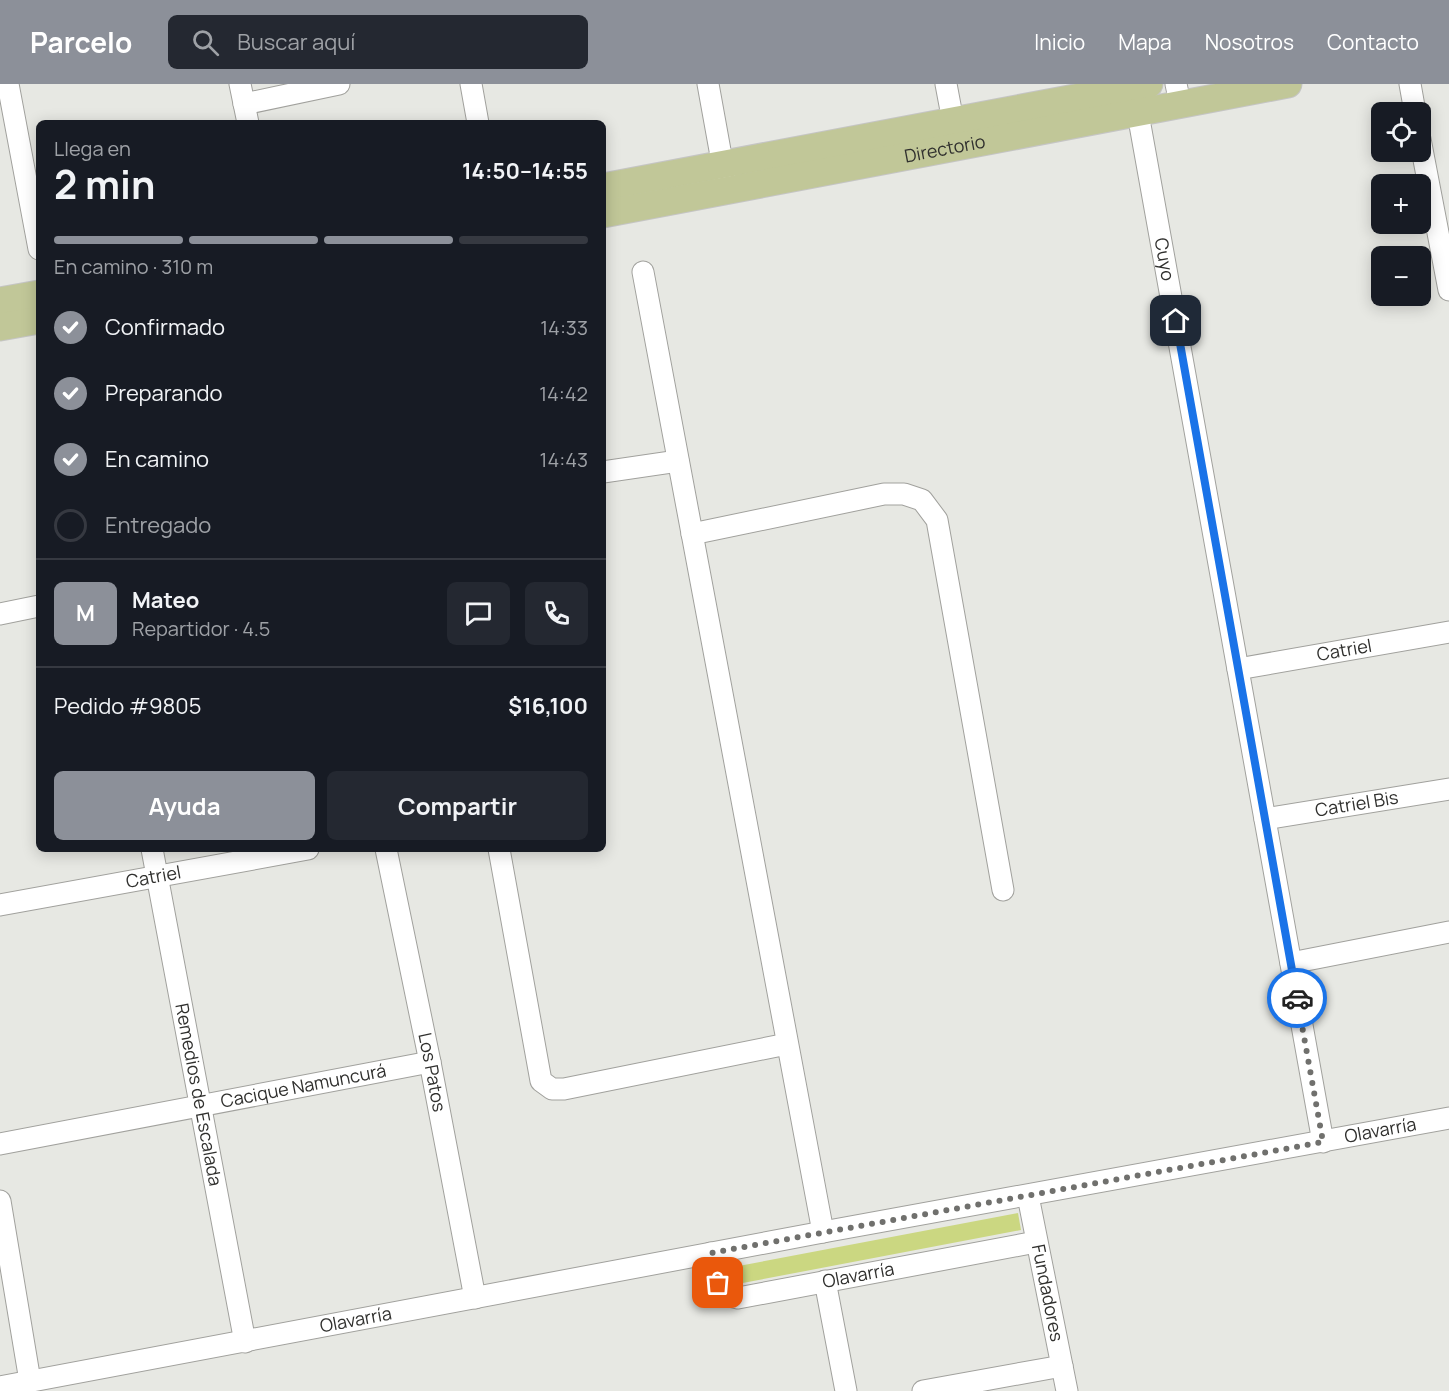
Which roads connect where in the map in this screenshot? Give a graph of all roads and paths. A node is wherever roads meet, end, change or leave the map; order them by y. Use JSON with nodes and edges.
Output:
{"nodes":[{"id":1,"x":8,"y":84,"type":"edge"},
{"id":2,"x":339,"y":84,"type":"edge"},
{"id":3,"x":471,"y":84,"type":"edge"},
{"id":4,"x":708,"y":84,"type":"edge"},
{"id":5,"x":946,"y":84,"type":"edge"},
{"id":6,"x":1288,"y":84,"type":"edge"},
{"id":7,"x":1410,"y":84,"type":"edge"},
{"id":8,"x":1178,"y":94,"type":"edge"},
{"id":9,"x":1140,"y":95,"type":"edge"},
{"id":10,"x":1413,"y":102,"type":"edge"},
{"id":11,"x":244,"y":104,"type":"edge"},
{"id":12,"x":477,"y":120,"type":"edge"},
{"id":13,"x":955,"y":134,"type":"junction"},
{"id":14,"x":1428,"y":162,"type":"edge"},
{"id":15,"x":725,"y":177,"type":"junction"},
{"id":16,"x":606,"y":187,"type":"edge"},
{"id":17,"x":1441,"y":200,"type":"edge"},
{"id":18,"x":606,"y":213,"type":"edge"},
{"id":19,"x":36,"y":233,"type":"edge"},
{"id":20,"x":643,"y":272,"type":"dead end"},
{"id":21,"x":1449,"y":290,"type":"edge"},
{"id":22,"x":36,"y":295,"type":"edge"},
{"id":23,"x":0,"y":301,"type":"edge"},
{"id":24,"x":36,"y":321,"type":"edge"},
{"id":25,"x":0,"y":327,"type":"edge"},
{"id":26,"x":678,"y":461,"type":"junction"},
{"id":27,"x":606,"y":472,"type":"edge"},
{"id":28,"x":692,"y":534,"type":"junction"},
{"id":29,"x":36,"y":607,"type":"edge"},
{"id":30,"x":0,"y":614,"type":"edge"},
{"id":31,"x":1449,"y":632,"type":"edge"},
{"id":32,"x":1238,"y":669,"type":"junction"},
{"id":33,"x":1449,"y":789,"type":"edge"},
{"id":34,"x":1265,"y":819,"type":"junction"},
{"id":35,"x":153,"y":852,"type":"edge"},
{"id":36,"x":286,"y":852,"type":"edge"},
{"id":37,"x":387,"y":852,"type":"edge"},
{"id":38,"x":500,"y":852,"type":"edge"},
{"id":39,"x":157,"y":876,"type":"junction"},
{"id":40,"x":1003,"y":890,"type":"dead end"},
{"id":41,"x":0,"y":905,"type":"edge"},
{"id":42,"x":1449,"y":932,"type":"edge"},
{"id":43,"x":1291,"y":963,"type":"junction"},
{"id":44,"x":787,"y":1044,"type":"junction"},
{"id":45,"x":430,"y":1062,"type":"junction"},
{"id":46,"x":201,"y":1105,"type":"junction"},
{"id":47,"x":1449,"y":1118,"type":"edge"},
{"id":48,"x":1323,"y":1142,"type":"junction"},
{"id":49,"x":0,"y":1144,"type":"edge"},
{"id":50,"x":1028,"y":1196,"type":"junction"},
{"id":51,"x":0,"y":1202,"type":"edge"},
{"id":52,"x":823,"y":1232,"type":"junction"},
{"id":53,"x":1036,"y":1242,"type":"junction"},
{"id":54,"x":711,"y":1253,"type":"junction"},
{"id":55,"x":825,"y":1281,"type":"junction"},
{"id":56,"x":475,"y":1298,"type":"junction"},
{"id":57,"x":245,"y":1342,"type":"junction"},
{"id":58,"x":1062,"y":1366,"type":"junction"},
{"id":59,"x":30,"y":1381,"type":"junction"},
{"id":60,"x":0,"y":1387,"type":"edge"},
{"id":61,"x":846,"y":1391,"type":"edge"},
{"id":62,"x":923,"y":1391,"type":"edge"},
{"id":63,"x":1067,"y":1391,"type":"edge"}],
"edges":[{"from":1,"to":19,"type":"street"},
{"from":2,"to":11,"type":"street"},
{"from":3,"to":12,"type":"street"},
{"from":4,"to":15,"type":"street"},
{"from":5,"to":13,"type":"street"},
{"from":6,"to":8,"type":"main road","name":"Directorio"},
{"from":7,"to":10,"type":"street"},
{"from":8,"to":9,"type":"main road","name":"Directorio"},
{"from":9,"to":13,"type":"main road","name":"Directorio"},
{"from":9,"to":32,"type":"street","name":"Cuyo"},
{"from":13,"to":15,"type":"main road","name":"Directorio"},
{"from":14,"to":17,"type":"street"},
{"from":15,"to":16,"type":"main road","name":"Directorio"},
{"from":15,"to":18,"type":"main road","name":"Directorio"},
{"from":17,"to":21,"type":"street"},
{"from":20,"to":26,"type":"street"},
{"from":22,"to":23,"type":"main road"},
{"from":24,"to":25,"type":"main road"},
{"from":26,"to":27,"type":"street"},
{"from":26,"to":28,"type":"street"},
{"from":28,"to":40,"type":"street"},
{"from":28,"to":44,"type":"street"},
{"from":29,"to":30,"type":"street"},
{"from":31,"to":32,"type":"street","name":"Catriel"},
{"from":32,"to":34,"type":"street","name":"Cuyo"},
{"from":33,"to":34,"type":"street","name":"Catriel Bis"},
{"from":34,"to":43,"type":"street","name":"Cuyo"},
{"from":35,"to":39,"type":"street","name":"Remedios de Escalada"},
{"from":36,"to":39,"type":"street","name":"Catriel"},
{"from":37,"to":45,"type":"street","name":"Los Patos"},
{"from":38,"to":44,"type":"street"},
{"from":39,"to":41,"type":"street","name":"Catriel"},
{"from":39,"to":46,"type":"street","name":"Remedios de Escalada"},
{"from":42,"to":43,"type":"street"},
{"from":43,"to":48,"type":"street","name":"Cuyo"},
{"from":44,"to":52,"type":"street"},
{"from":45,"to":46,"type":"street","name":"Cacique Namuncurá"},
{"from":45,"to":56,"type":"street","name":"Los Patos"},
{"from":46,"to":49,"type":"street","name":"Cacique Namuncurá"},
{"from":46,"to":57,"type":"street","name":"Remedios de Escalada"},
{"from":47,"to":48,"type":"street","name":"Olavarría"},
{"from":48,"to":50,"type":"street","name":"Olavarría"},
{"from":50,"to":52,"type":"street","name":"Olavarría"},
{"from":50,"to":53,"type":"street","name":"Fundadores"},
{"from":51,"to":59,"type":"street"},
{"from":52,"to":54,"type":"street","name":"Olavarría"},
{"from":53,"to":55,"type":"street","name":"Olavarría"},
{"from":53,"to":58,"type":"street","name":"Fundadores"},
{"from":54,"to":55,"type":"street","name":"Olavarría"},
{"from":54,"to":56,"type":"street","name":"Olavarría"},
{"from":55,"to":61,"type":"street"},
{"from":56,"to":57,"type":"street","name":"Olavarría"},
{"from":57,"to":59,"type":"street","name":"Olavarría"},
{"from":58,"to":62,"type":"street"},
{"from":58,"to":63,"type":"street","name":"Fundadores"},
{"from":59,"to":60,"type":"street","name":"Olavarría"}]}
